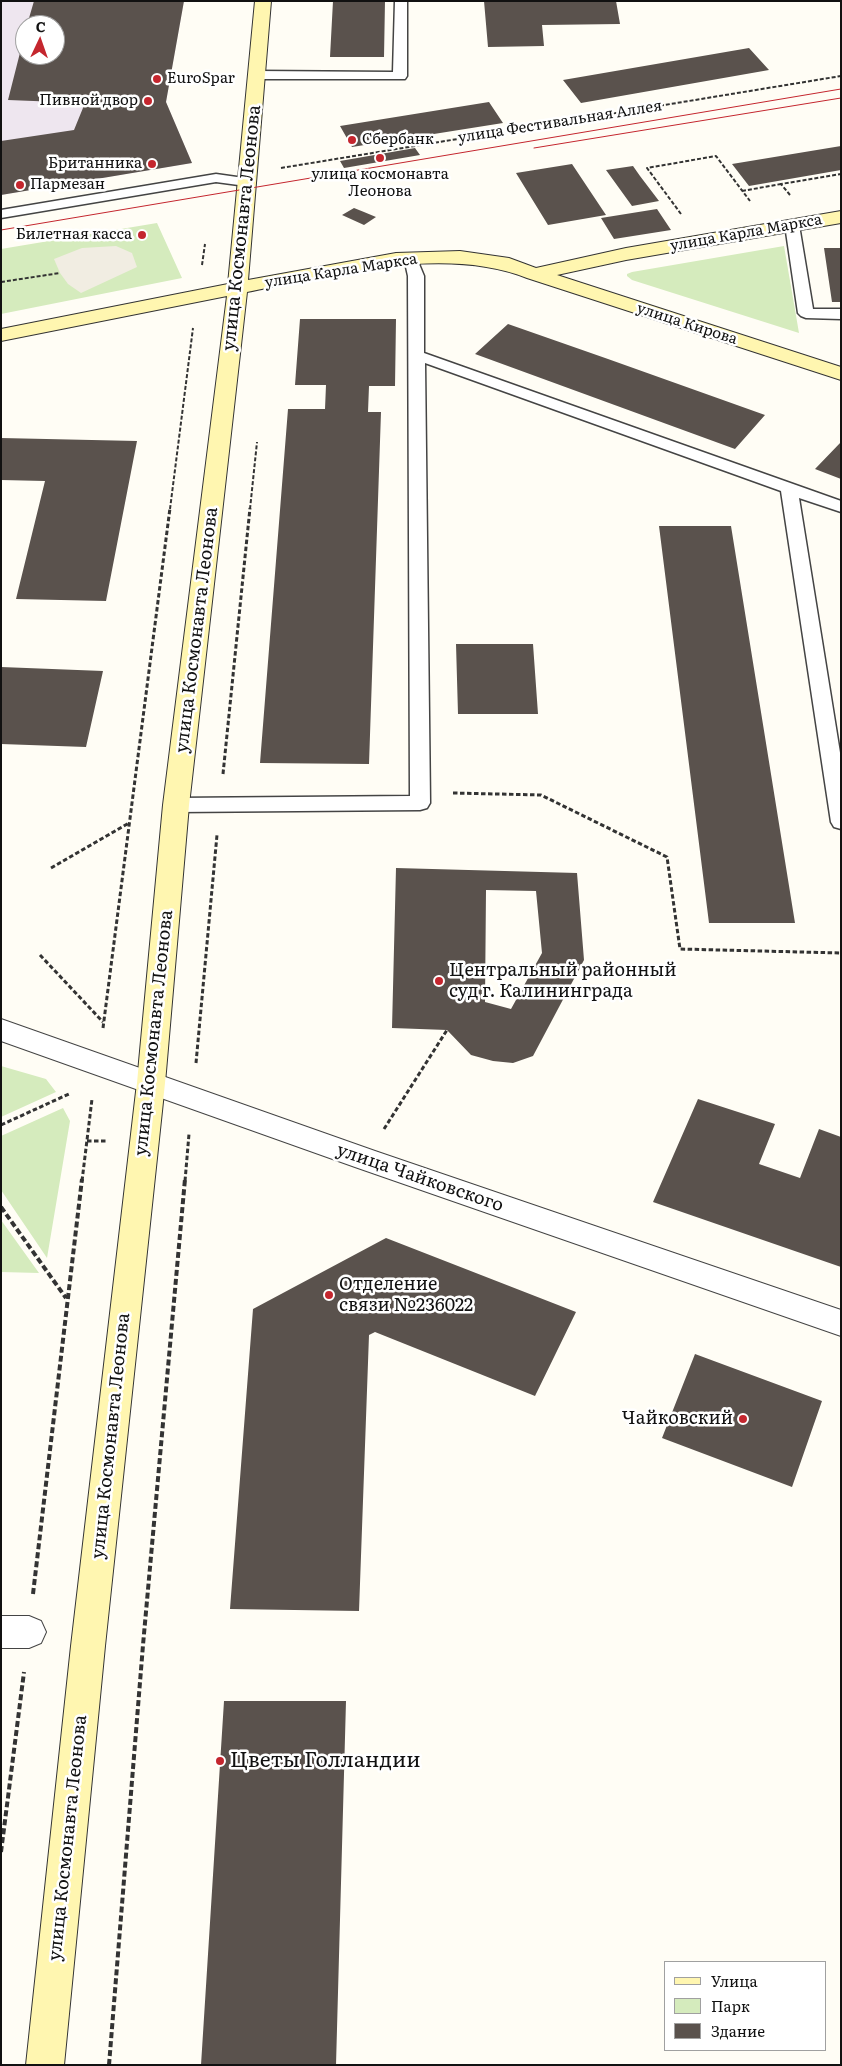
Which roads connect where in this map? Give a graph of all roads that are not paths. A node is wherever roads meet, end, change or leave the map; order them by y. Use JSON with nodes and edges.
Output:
{"nodes":[{"id":1,"x":263,"y":1,"type":"edge"},
{"id":2,"x":401,"y":1,"type":"edge"},
{"id":3,"x":257,"y":75,"type":"junction"},
{"id":4,"x":246,"y":182,"type":"junction"},
{"id":5,"x":1,"y":214,"type":"edge"},
{"id":6,"x":841,"y":217,"type":"edge"},
{"id":7,"x":792,"y":225,"type":"junction"},
{"id":8,"x":414,"y":267,"type":"junction"},
{"id":9,"x":534,"y":274,"type":"junction"},
{"id":10,"x":236,"y":295,"type":"junction"},
{"id":11,"x":841,"y":314,"type":"edge"},
{"id":12,"x":1,"y":335,"type":"edge"},
{"id":13,"x":1,"y":350,"type":"edge"},
{"id":14,"x":416,"y":355,"type":"junction"},
{"id":15,"x":841,"y":374,"type":"edge"},
{"id":16,"x":790,"y":489,"type":"junction"},
{"id":17,"x":841,"y":507,"type":"edge"},
{"id":18,"x":836,"y":765,"type":"edge"},
{"id":19,"x":176,"y":805,"type":"junction"},
{"id":20,"x":841,"y":822,"type":"edge"},
{"id":21,"x":1,"y":1030,"type":"edge"},
{"id":22,"x":151,"y":1083,"type":"junction"},
{"id":23,"x":841,"y":1323,"type":"edge"},
{"id":24,"x":44,"y":2065,"type":"edge"}],
"edges":[{"from":1,"to":3,"type":"main road","name":"улица Космонавта Леонова"},
{"from":2,"to":3,"type":"lane"},
{"from":3,"to":4,"type":"main road","name":"улица Космонавта Леонова"},
{"from":4,"to":5,"type":"lane"},
{"from":4,"to":10,"type":"main road","name":"улица Космонавта Леонова"},
{"from":6,"to":7,"type":"main road","name":"улица Карла Маркса"},
{"from":7,"to":9,"type":"main road","name":"улица Карла Маркса"},
{"from":7,"to":11,"type":"lane"},
{"from":8,"to":9,"type":"main road","name":"улица Карла Маркса"},
{"from":8,"to":10,"type":"main road","name":"улица Карла Маркса"},
{"from":8,"to":14,"type":"lane"},
{"from":9,"to":10,"type":"main road","name":"улица Карла Маркса"},
{"from":9,"to":15,"type":"main road","name":"улица Кирова"},
{"from":10,"to":12,"type":"main road","name":"улица Карла Маркса"},
{"from":10,"to":13,"type":"main road","name":"улица Карла Маркса"},
{"from":10,"to":19,"type":"main road","name":"улица Космонавта Леонова"},
{"from":14,"to":16,"type":"lane"},
{"from":14,"to":19,"type":"lane"},
{"from":16,"to":17,"type":"lane"},
{"from":16,"to":18,"type":"lane"},
{"from":18,"to":20,"type":"lane"},
{"from":19,"to":22,"type":"main road","name":"улица Космонавта Леонова"},
{"from":21,"to":22,"type":"street","name":"улица Чайковского"},
{"from":22,"to":23,"type":"street","name":"улица Чайковского"},
{"from":22,"to":24,"type":"main road","name":"улица Космонавта Леонова"}]}
